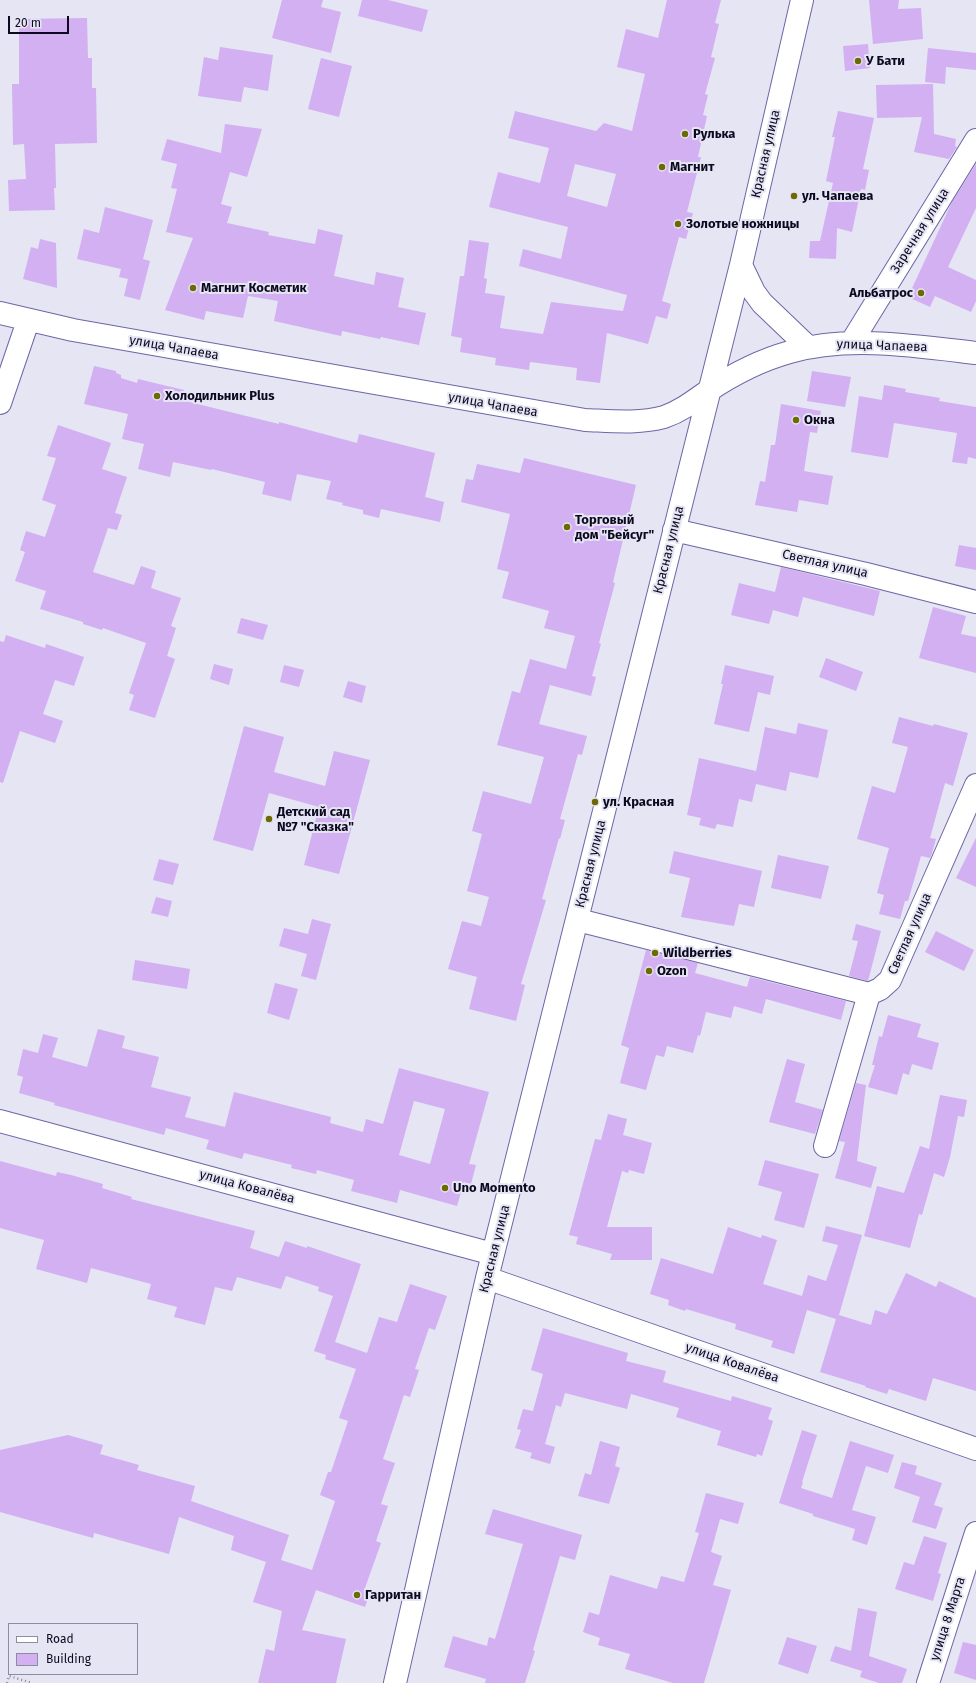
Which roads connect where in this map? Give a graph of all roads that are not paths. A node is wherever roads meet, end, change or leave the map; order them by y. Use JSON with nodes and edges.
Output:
{"nodes":[{"id":1,"x":802,"y":0,"type":"edge"},
{"id":2,"x":976,"y":140,"type":"edge"},
{"id":3,"x":741,"y":265,"type":"junction"},
{"id":4,"x":0,"y":313,"type":"edge"},
{"id":5,"x":28,"y":321,"type":"junction"},
{"id":6,"x":851,"y":343,"type":"junction"},
{"id":7,"x":808,"y":347,"type":"junction"},
{"id":8,"x":976,"y":353,"type":"edge"},
{"id":9,"x":708,"y":391,"type":"junction"},
{"id":10,"x":0,"y":403,"type":"edge"},
{"id":11,"x":674,"y":530,"type":"junction"},
{"id":12,"x":976,"y":602,"type":"edge"},
{"id":13,"x":976,"y":785,"type":"edge"},
{"id":14,"x":578,"y":920,"type":"junction"},
{"id":15,"x":869,"y":994,"type":"junction"},
{"id":16,"x":0,"y":1121,"type":"edge"},
{"id":17,"x":825,"y":1146,"type":"dead end"},
{"id":18,"x":494,"y":1254,"type":"junction"},
{"id":19,"x":487,"y":1278,"type":"junction"},
{"id":20,"x":976,"y":1449,"type":"edge"},
{"id":21,"x":976,"y":1533,"type":"edge"},
{"id":22,"x":395,"y":1683,"type":"edge"},
{"id":23,"x":928,"y":1683,"type":"edge"}],
"edges":[{"from":1,"to":3,"type":"street","name":"Красная улица"},
{"from":2,"to":6,"type":"street","name":"Заречная улица"},
{"from":3,"to":7,"type":"street"},
{"from":3,"to":9,"type":"street","name":"Красная улица"},
{"from":4,"to":5,"type":"street","name":"улица Чапаева"},
{"from":5,"to":9,"type":"street","name":"улица Чапаева"},
{"from":5,"to":10,"type":"street"},
{"from":6,"to":7,"type":"street","name":"улица Чапаева"},
{"from":6,"to":8,"type":"street","name":"улица Чапаева"},
{"from":7,"to":9,"type":"street","name":"улица Чапаева"},
{"from":9,"to":11,"type":"street","name":"Красная улица"},
{"from":11,"to":12,"type":"street","name":"Светлая улица"},
{"from":11,"to":14,"type":"street","name":"Красная улица"},
{"from":13,"to":15,"type":"street","name":"Светлая улица"},
{"from":14,"to":15,"type":"street"},
{"from":14,"to":18,"type":"street","name":"Красная улица"},
{"from":15,"to":17,"type":"street"},
{"from":16,"to":18,"type":"street","name":"улица Ковалёва"},
{"from":18,"to":19,"type":"street","name":"Красная улица"},
{"from":19,"to":20,"type":"street","name":"улица Ковалёва"},
{"from":19,"to":22,"type":"street","name":"Красная улица"},
{"from":21,"to":23,"type":"street","name":"улица 8 Марта"}]}
